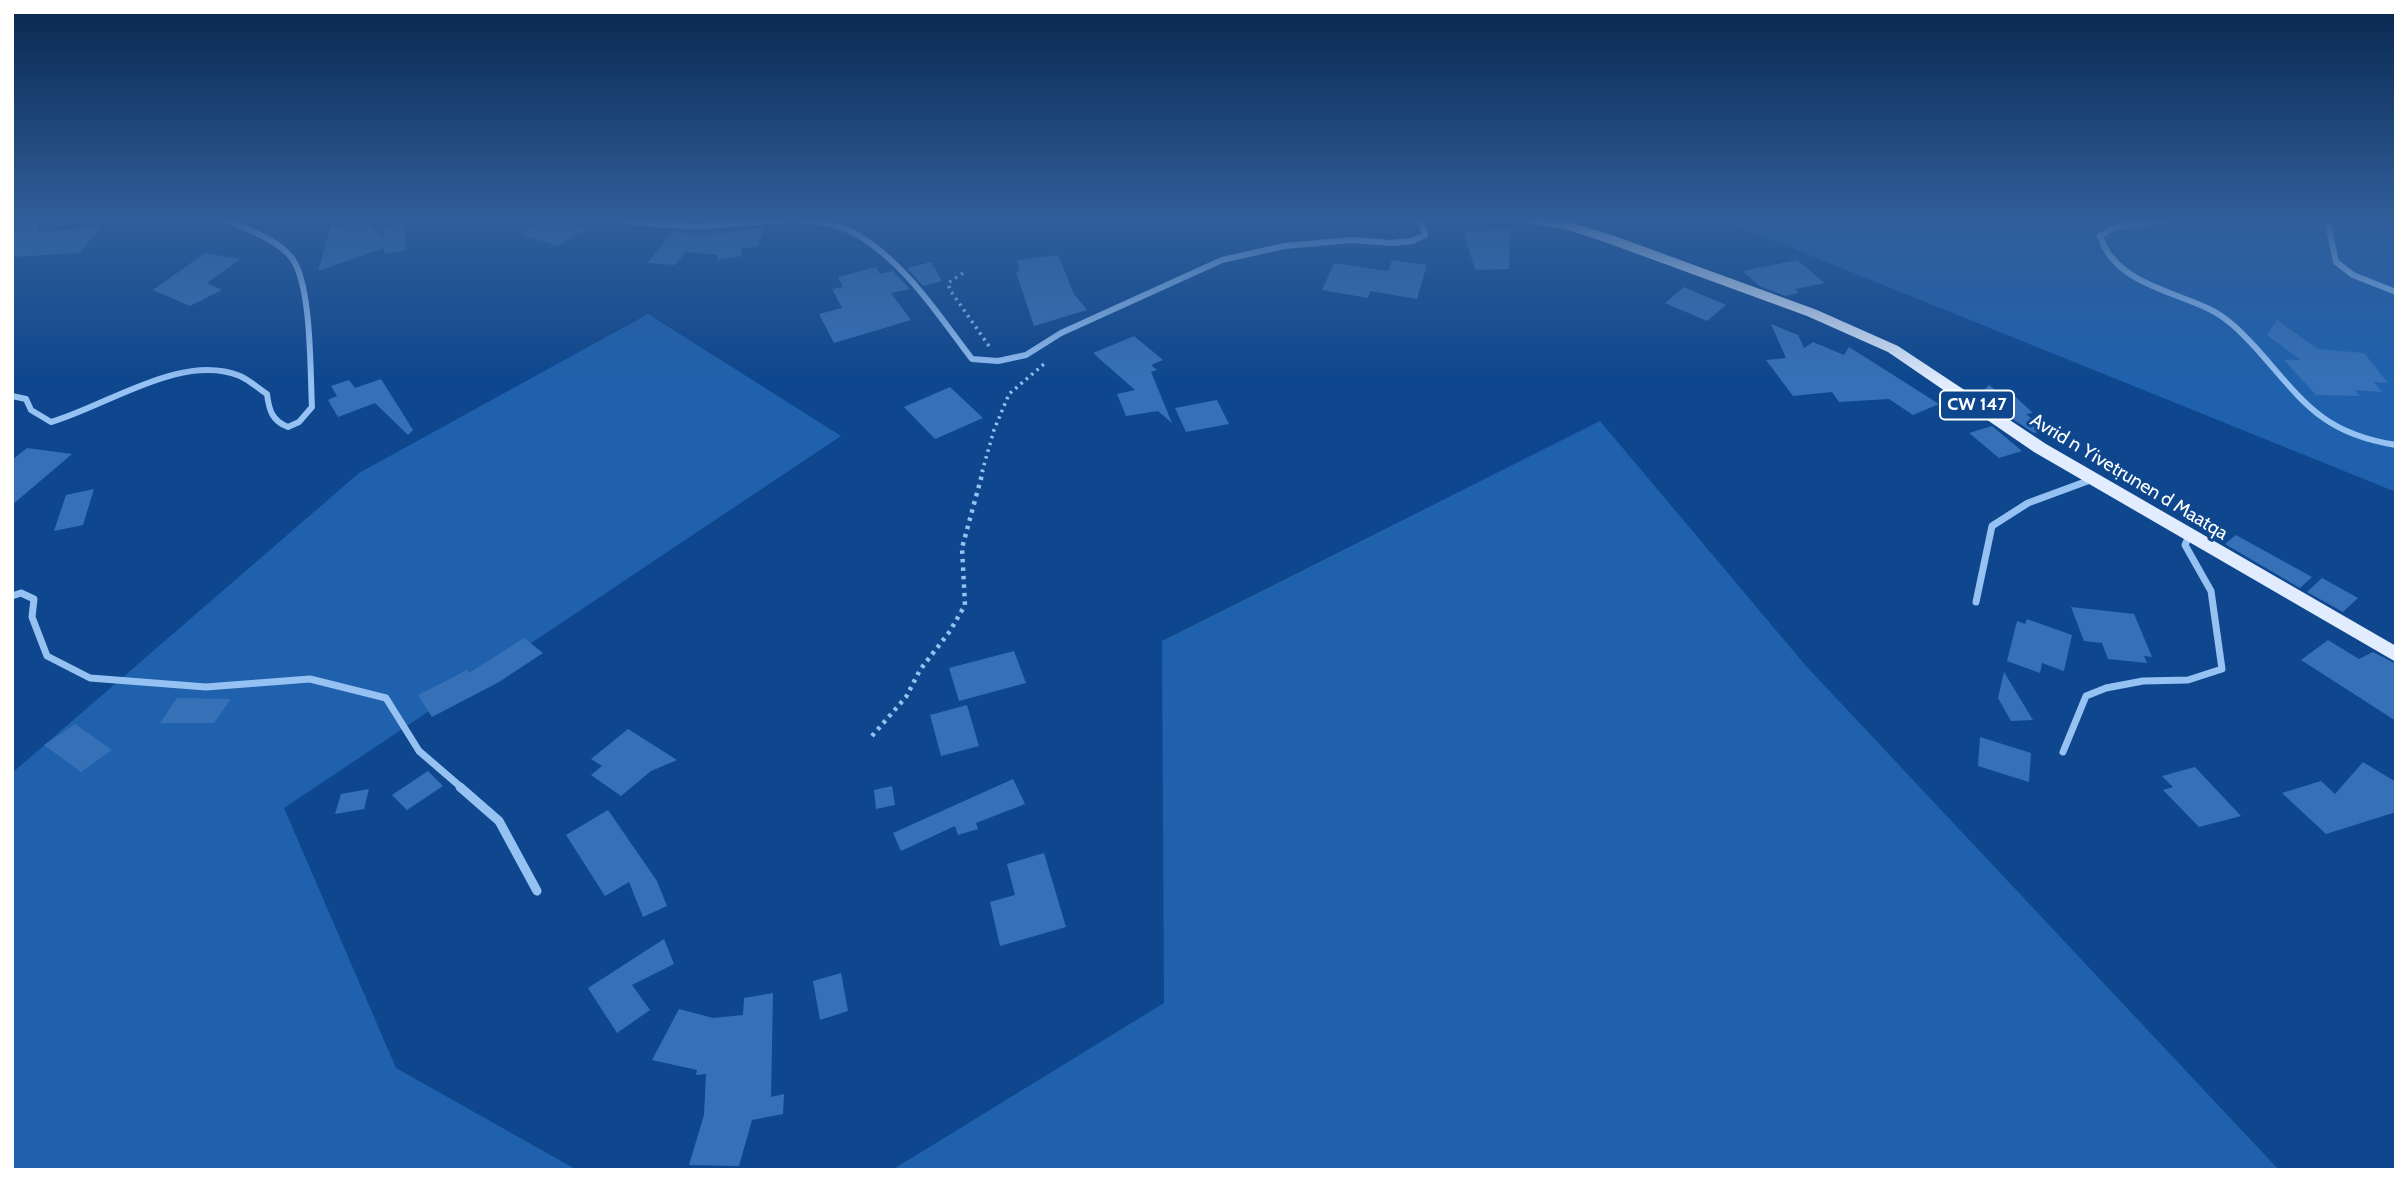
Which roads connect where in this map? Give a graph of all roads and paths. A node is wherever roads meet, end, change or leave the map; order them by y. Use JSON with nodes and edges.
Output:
{"nodes":[{"id":1,"x":299,"y":274,"type":"edge"},
{"id":2,"x":900,"y":274,"type":"edge"},
{"id":3,"x":961,"y":274,"type":"edge"},
{"id":4,"x":1190,"y":274,"type":"edge"},
{"id":5,"x":1706,"y":274,"type":"edge"},
{"id":6,"x":2133,"y":274,"type":"edge"},
{"id":7,"x":2352,"y":274,"type":"edge"},
{"id":8,"x":2396,"y":292,"type":"edge"},
{"id":9,"x":1061,"y":332,"type":"junction"},
{"id":10,"x":998,"y":361,"type":"junction"},
{"id":11,"x":12,"y":396,"type":"edge"},
{"id":12,"x":2396,"y":445,"type":"edge"},
{"id":13,"x":2093,"y":479,"type":"junction"},
{"id":14,"x":2189,"y":536,"type":"junction"},
{"id":15,"x":12,"y":596,"type":"edge"},
{"id":16,"x":1976,"y":602,"type":"dead end"},
{"id":17,"x":2396,"y":655,"type":"edge"},
{"id":18,"x":872,"y":736,"type":"dead end"},
{"id":19,"x":2063,"y":752,"type":"dead end"},
{"id":20,"x":537,"y":891,"type":"dead end"}],
"edges":[{"from":1,"to":11,"type":"street"},
{"from":2,"to":10,"type":"street"},
{"from":3,"to":10,"type":"path"},
{"from":4,"to":9,"type":"street"},
{"from":5,"to":13,"type":"main road","name":"Avrid n Yivetṛunen d Maatqa","number":"CW 147"},
{"from":6,"to":12,"type":"street"},
{"from":7,"to":8,"type":"street"},
{"from":9,"to":10,"type":"street"},
{"from":9,"to":18,"type":"path"},
{"from":13,"to":14,"type":"main road","name":"Avrid n Yivetṛunen d Maatqa","number":"CW 147"},
{"from":13,"to":16,"type":"street"},
{"from":14,"to":17,"type":"main road","name":"Avrid n Yivetṛunen d Maatqa","number":"CW 147"},
{"from":14,"to":19,"type":"street"},
{"from":15,"to":20,"type":"street"}]}
